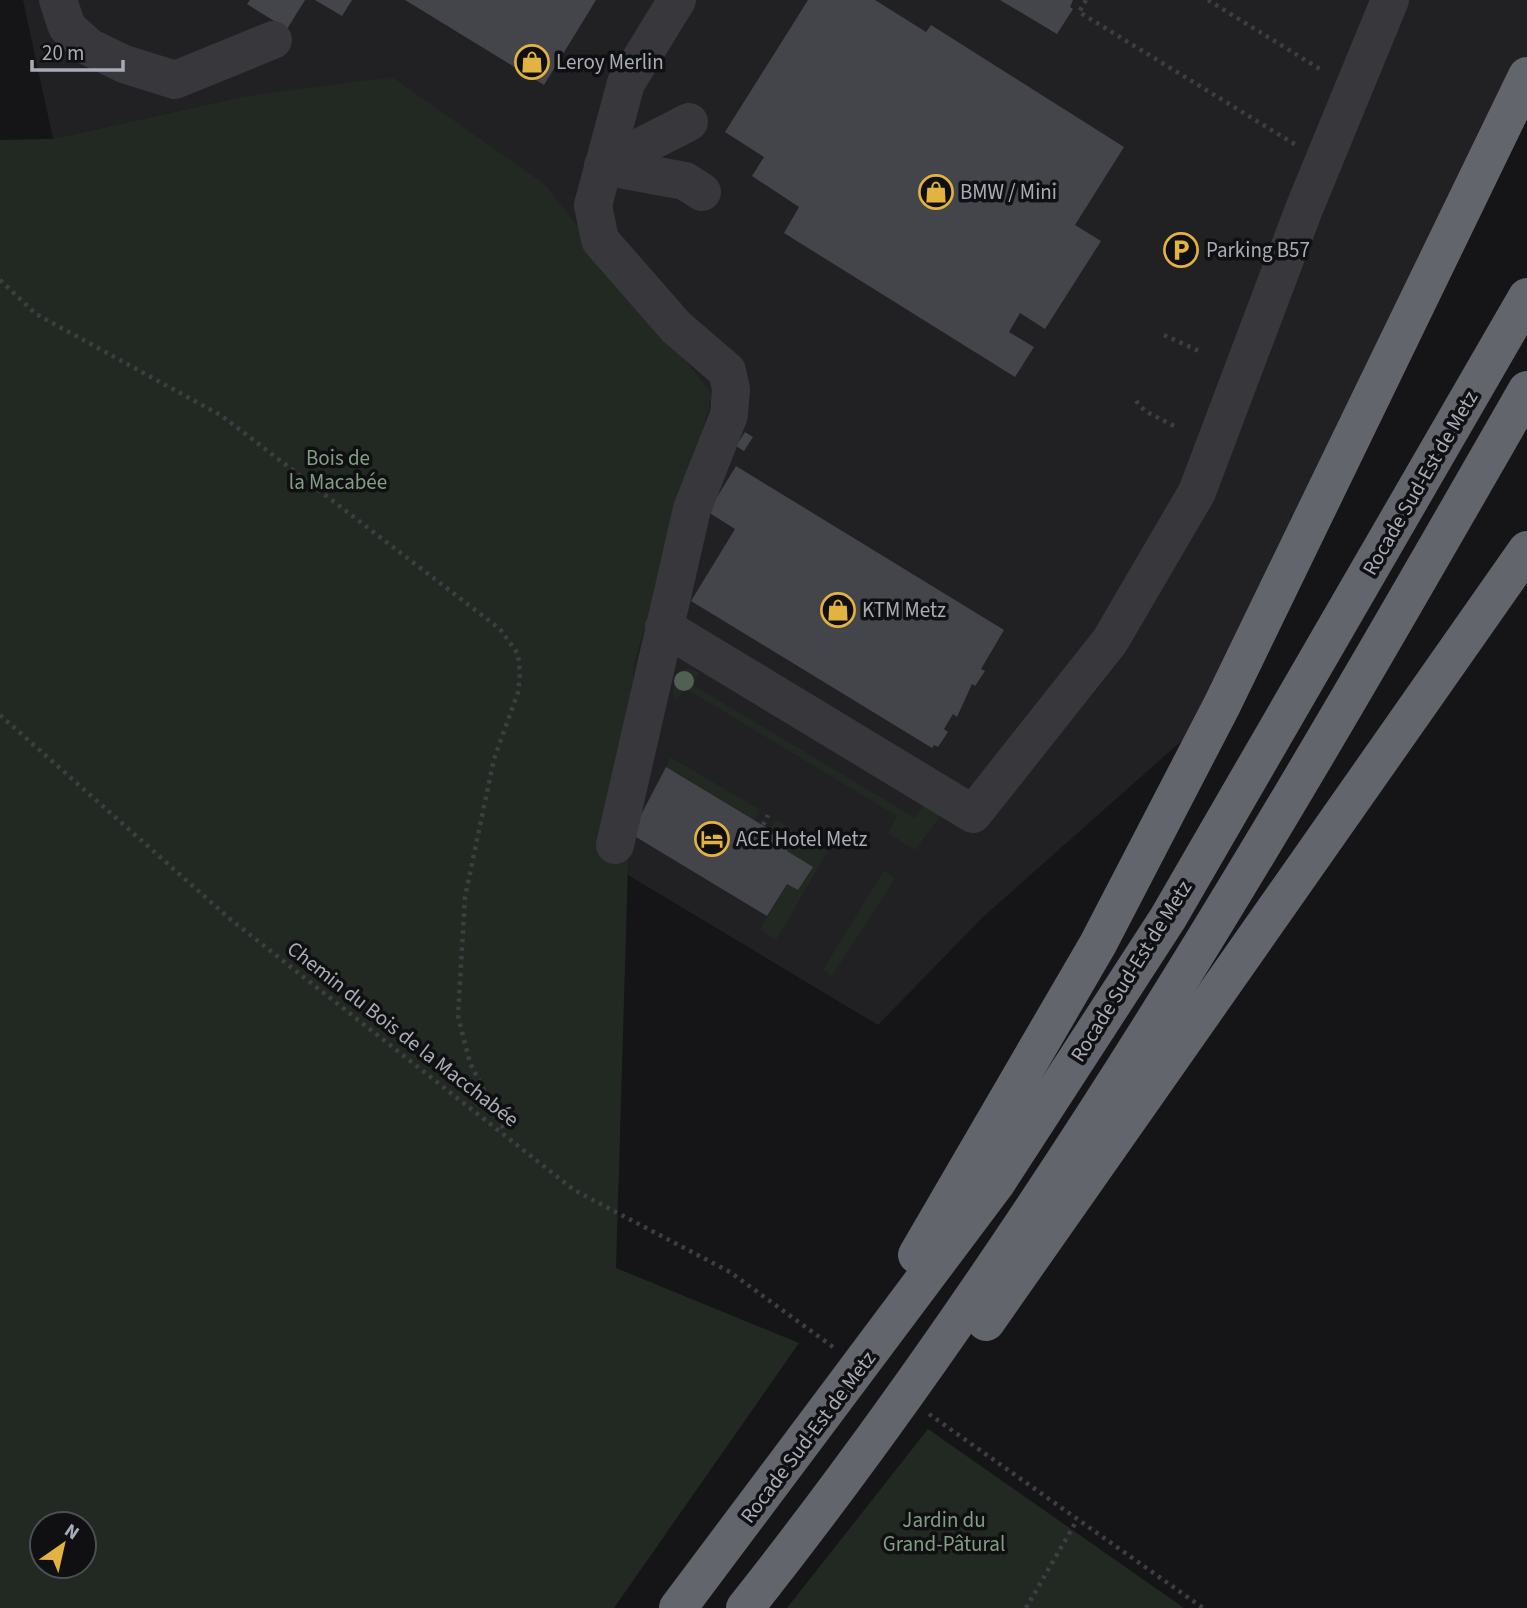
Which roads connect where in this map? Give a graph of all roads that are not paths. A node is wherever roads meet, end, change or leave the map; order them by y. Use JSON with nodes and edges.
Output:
{"nodes":[{"id":1,"x":58,"y":0,"type":"edge"},
{"id":2,"x":677,"y":0,"type":"edge"},
{"id":3,"x":1390,"y":0,"type":"edge"},
{"id":4,"x":273,"y":40,"type":"dead end"},
{"id":5,"x":1527,"y":76,"type":"edge"},
{"id":6,"x":689,"y":122,"type":"dead end"},
{"id":7,"x":603,"y":166,"type":"junction"},
{"id":8,"x":702,"y":192,"type":"dead end"},
{"id":9,"x":1527,"y":297,"type":"edge"},
{"id":10,"x":1527,"y":390,"type":"edge"},
{"id":11,"x":1527,"y":550,"type":"edge"},
{"id":12,"x":664,"y":626,"type":"junction"},
{"id":13,"x":615,"y":845,"type":"dead end"},
{"id":14,"x":814,"y":1429,"type":"junction"},
{"id":15,"x":816,"y":1519,"type":"junction"},
{"id":16,"x":678,"y":1608,"type":"edge"},
{"id":17,"x":745,"y":1608,"type":"edge"}],
"edges":[{"from":1,"to":4,"type":"lane"},
{"from":2,"to":7,"type":"lane"},
{"from":3,"to":12,"type":"lane"},
{"from":5,"to":14,"type":"highway"},
{"from":6,"to":7,"type":"lane"},
{"from":7,"to":8,"type":"lane"},
{"from":7,"to":12,"type":"lane"},
{"from":9,"to":14,"type":"highway","name":"Rocade Sud-Est de Metz"},
{"from":10,"to":15,"type":"highway"},
{"from":11,"to":15,"type":"highway"},
{"from":12,"to":13,"type":"lane"},
{"from":14,"to":16,"type":"highway","name":"Rocade Sud-Est de Metz"},
{"from":15,"to":17,"type":"highway"}]}
